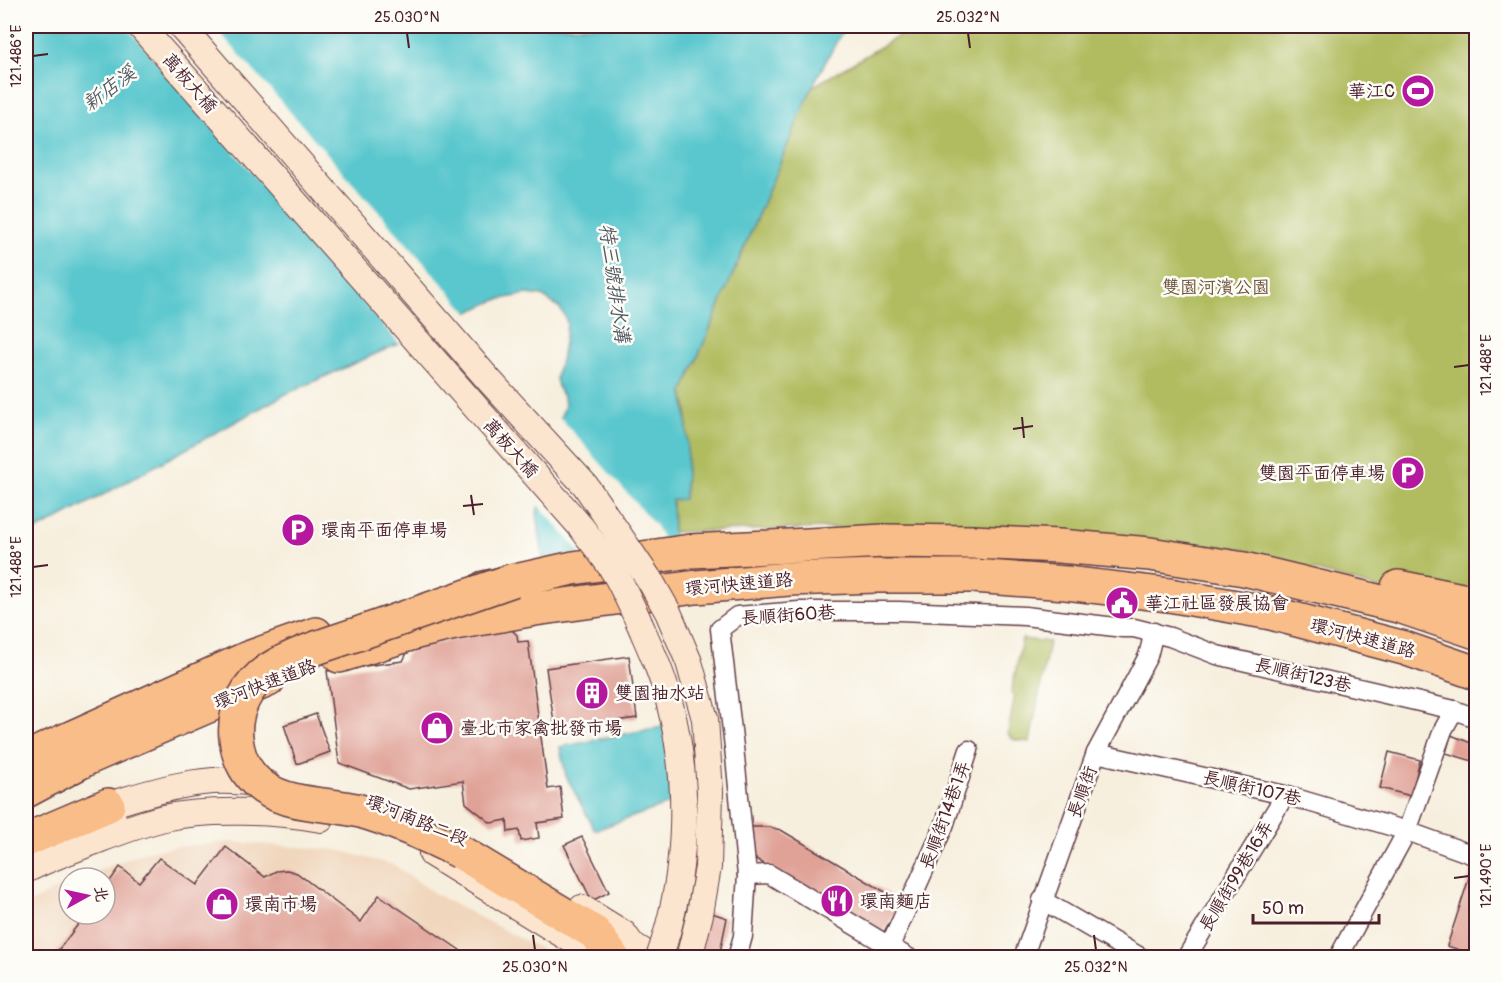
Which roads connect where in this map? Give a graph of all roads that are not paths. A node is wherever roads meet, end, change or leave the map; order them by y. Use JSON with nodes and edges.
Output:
{"nodes":[{"id":1,"x":140,"y":26,"type":"edge"},
{"id":2,"x":181,"y":26,"type":"edge"},
{"id":3,"x":1244,"y":569,"type":"junction"},
{"id":4,"x":513,"y":580,"type":"junction"},
{"id":5,"x":1476,"y":603,"type":"edge"},
{"id":6,"x":1154,"y":632,"type":"junction"},
{"id":7,"x":1476,"y":632,"type":"edge"},
{"id":8,"x":1476,"y":673,"type":"edge"},
{"id":9,"x":1455,"y":710,"type":"junction"},
{"id":10,"x":1476,"y":718,"type":"edge"},
{"id":11,"x":969,"y":750,"type":"dead end"},
{"id":12,"x":1096,"y":753,"type":"junction"},
{"id":13,"x":35,"y":755,"type":"edge"},
{"id":14,"x":26,"y":791,"type":"edge"},
{"id":15,"x":1286,"y":795,"type":"junction"},
{"id":16,"x":371,"y":799,"type":"junction"},
{"id":17,"x":113,"y":818,"type":"junction"},
{"id":18,"x":363,"y":826,"type":"junction"},
{"id":19,"x":1407,"y":831,"type":"junction"},
{"id":20,"x":26,"y":840,"type":"edge"},
{"id":21,"x":1476,"y":856,"type":"edge"},
{"id":22,"x":26,"y":870,"type":"edge"},
{"id":23,"x":747,"y":875,"type":"junction"},
{"id":24,"x":1042,"y":900,"type":"junction"},
{"id":25,"x":890,"y":946,"type":"junction"},
{"id":26,"x":624,"y":953,"type":"edge"},
{"id":27,"x":601,"y":957,"type":"edge"},
{"id":28,"x":653,"y":957,"type":"edge"},
{"id":29,"x":659,"y":957,"type":"edge"},
{"id":30,"x":689,"y":957,"type":"edge"},
{"id":31,"x":736,"y":957,"type":"edge"},
{"id":32,"x":909,"y":957,"type":"edge"},
{"id":33,"x":1023,"y":957,"type":"edge"},
{"id":34,"x":1142,"y":957,"type":"edge"},
{"id":35,"x":1186,"y":957,"type":"edge"},
{"id":36,"x":1338,"y":957,"type":"edge"}],
"edges":[{"from":1,"to":29,"type":"street","name":"萬板大橋","bridge":true},
{"from":2,"to":30,"type":"street","name":"萬板大橋","bridge":true},
{"from":3,"to":4,"type":"highway","name":"環河快速道路","bridge":true},
{"from":3,"to":5,"type":"highway"},
{"from":3,"to":7,"type":"highway","name":"環河快速道路"},
{"from":4,"to":13,"type":"highway","name":"環河快速道路","bridge":true},
{"from":4,"to":26,"type":"highway","bridge":true},
{"from":6,"to":9,"type":"street","name":"長順街123巷"},
{"from":6,"to":12,"type":"street","name":"長順街"},
{"from":6,"to":23,"type":"street","name":"長順街60巷"},
{"from":8,"to":14,"type":"highway","name":"環河快速道路","bridge":true},
{"from":9,"to":10,"type":"street","name":"長順街123巷"},
{"from":9,"to":19,"type":"street"},
{"from":11,"to":25,"type":"street","name":"長順街14巷1弄"},
{"from":12,"to":15,"type":"street","name":"長順街107巷"},
{"from":12,"to":24,"type":"street","name":"長順街"},
{"from":15,"to":19,"type":"street","name":"長順街107巷"},
{"from":15,"to":35,"type":"street","name":"長順街99巷16弄"},
{"from":16,"to":17,"type":"street","name":"環河南路二段"},
{"from":16,"to":18,"type":"street"},
{"from":16,"to":26,"type":"street","name":"環河南路二段"},
{"from":17,"to":18,"type":"street","name":"環河南路二段"},
{"from":17,"to":20,"type":"highway"},
{"from":17,"to":22,"type":"street","name":"環河南路二段"},
{"from":18,"to":27,"type":"street","name":"環河南路二段"},
{"from":19,"to":21,"type":"street","name":"長順街107巷"},
{"from":19,"to":36,"type":"street"},
{"from":23,"to":25,"type":"street"},
{"from":23,"to":31,"type":"street","name":"長順街60巷"},
{"from":24,"to":33,"type":"street","name":"長順街"},
{"from":24,"to":34,"type":"street"},
{"from":25,"to":32,"type":"street"},
{"from":26,"to":28,"type":"street","name":"環河南路二段"}]}
